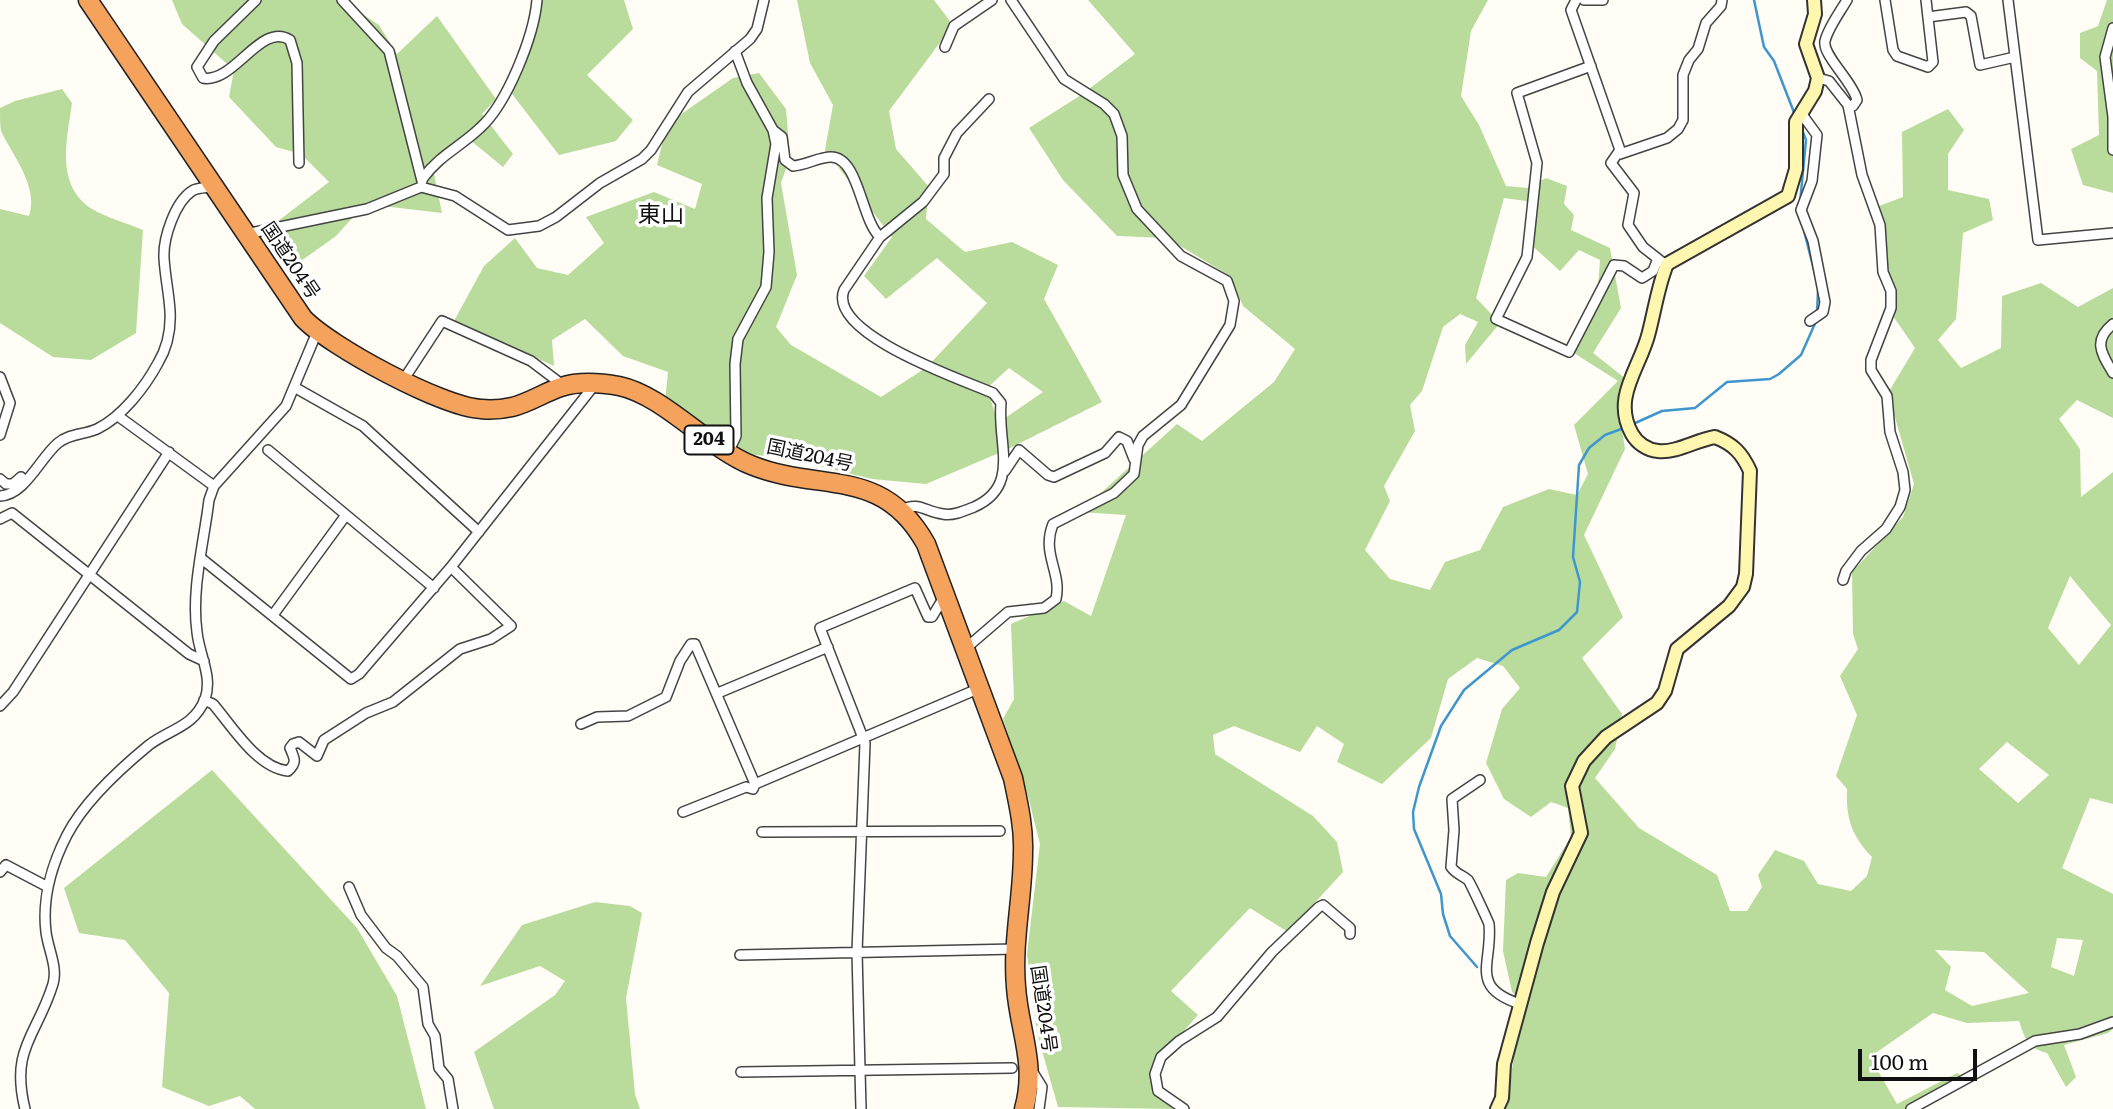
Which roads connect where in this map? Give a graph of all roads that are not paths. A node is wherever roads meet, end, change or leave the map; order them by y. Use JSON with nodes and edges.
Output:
{"nodes":[{"id":1,"x":89,"y":0,"type":"edge"},
{"id":2,"x":256,"y":0,"type":"edge"},
{"id":3,"x":342,"y":0,"type":"edge"},
{"id":4,"x":537,"y":0,"type":"edge"},
{"id":5,"x":764,"y":0,"type":"edge"},
{"id":6,"x":992,"y":0,"type":"edge"},
{"id":7,"x":1011,"y":0,"type":"edge"},
{"id":8,"x":1576,"y":0,"type":"edge"},
{"id":9,"x":1584,"y":0,"type":"edge"},
{"id":10,"x":1604,"y":0,"type":"edge"},
{"id":11,"x":1722,"y":0,"type":"edge"},
{"id":12,"x":1814,"y":0,"type":"edge"},
{"id":13,"x":1847,"y":0,"type":"edge"},
{"id":14,"x":1885,"y":0,"type":"edge"},
{"id":15,"x":1926,"y":0,"type":"edge"},
{"id":16,"x":2008,"y":0,"type":"edge"},
{"id":17,"x":1928,"y":17,"type":"junction"},
{"id":18,"x":2113,"y":28,"type":"edge"},
{"id":19,"x":945,"y":47,"type":"dead end"},
{"id":20,"x":735,"y":51,"type":"junction"},
{"id":21,"x":2015,"y":57,"type":"junction"},
{"id":22,"x":1591,"y":66,"type":"junction"},
{"id":23,"x":1818,"y":78,"type":"junction"},
{"id":24,"x":989,"y":99,"type":"dead end"},
{"id":25,"x":1848,"y":106,"type":"junction"},
{"id":26,"x":1801,"y":113,"type":"junction"},
{"id":27,"x":2113,"y":117,"type":"edge"},
{"id":28,"x":773,"y":130,"type":"junction"},
{"id":29,"x":2113,"y":150,"type":"edge"},
{"id":30,"x":1620,"y":154,"type":"junction"},
{"id":31,"x":299,"y":163,"type":"dead end"},
{"id":32,"x":422,"y":182,"type":"junction"},
{"id":33,"x":215,"y":187,"type":"junction"},
{"id":34,"x":246,"y":233,"type":"junction"},
{"id":35,"x":2113,"y":233,"type":"edge"},
{"id":36,"x":880,"y":237,"type":"junction"},
{"id":37,"x":1662,"y":262,"type":"junction"},
{"id":38,"x":1810,"y":321,"type":"dead end"},
{"id":39,"x":2113,"y":324,"type":"edge"},
{"id":40,"x":317,"y":332,"type":"junction"},
{"id":41,"x":2113,"y":373,"type":"edge"},
{"id":42,"x":0,"y":377,"type":"edge"},
{"id":43,"x":404,"y":379,"type":"junction"},
{"id":44,"x":596,"y":383,"type":"junction"},
{"id":45,"x":564,"y":386,"type":"junction"},
{"id":46,"x":294,"y":387,"type":"junction"},
{"id":47,"x":118,"y":416,"type":"junction"},
{"id":48,"x":0,"y":435,"type":"edge"},
{"id":49,"x":268,"y":450,"type":"dead end"},
{"id":50,"x":169,"y":452,"type":"junction"},
{"id":51,"x":728,"y":453,"type":"junction"},
{"id":52,"x":1136,"y":464,"type":"junction"},
{"id":53,"x":34,"y":471,"type":"junction"},
{"id":54,"x":1005,"y":471,"type":"junction"},
{"id":55,"x":0,"y":479,"type":"edge"},
{"id":56,"x":215,"y":486,"type":"junction"},
{"id":57,"x":0,"y":496,"type":"edge"},
{"id":58,"x":902,"y":510,"type":"junction"},
{"id":59,"x":346,"y":515,"type":"junction"},
{"id":60,"x":0,"y":519,"type":"edge"},
{"id":61,"x":479,"y":532,"type":"junction"},
{"id":62,"x":202,"y":559,"type":"junction"},
{"id":63,"x":451,"y":567,"type":"junction"},
{"id":64,"x":89,"y":574,"type":"junction"},
{"id":65,"x":1843,"y":580,"type":"dead end"},
{"id":66,"x":433,"y":588,"type":"junction"},
{"id":67,"x":945,"y":596,"type":"junction"},
{"id":68,"x":272,"y":615,"type":"junction"},
{"id":69,"x":828,"y":647,"type":"junction"},
{"id":70,"x":965,"y":649,"type":"junction"},
{"id":71,"x":204,"y":661,"type":"junction"},
{"id":72,"x":980,"y":688,"type":"junction"},
{"id":73,"x":718,"y":693,"type":"junction"},
{"id":74,"x":204,"y":700,"type":"junction"},
{"id":75,"x":0,"y":706,"type":"edge"},
{"id":76,"x":581,"y":724,"type":"dead end"},
{"id":77,"x":863,"y":738,"type":"junction"},
{"id":78,"x":1479,"y":780,"type":"dead end"},
{"id":79,"x":755,"y":784,"type":"junction"},
{"id":80,"x":683,"y":812,"type":"dead end"},
{"id":81,"x":1000,"y":831,"type":"dead end"},
{"id":82,"x":762,"y":832,"type":"dead end"},
{"id":83,"x":861,"y":832,"type":"junction"},
{"id":84,"x":0,"y":872,"type":"edge"},
{"id":85,"x":48,"y":887,"type":"junction"},
{"id":86,"x":349,"y":887,"type":"dead end"},
{"id":87,"x":1350,"y":934,"type":"dead end"},
{"id":88,"x":1015,"y":949,"type":"junction"},
{"id":89,"x":857,"y":952,"type":"junction"},
{"id":90,"x":740,"y":955,"type":"dead end"},
{"id":91,"x":1520,"y":1004,"type":"junction"},
{"id":92,"x":2113,"y":1022,"type":"edge"},
{"id":93,"x":1021,"y":1068,"type":"junction"},
{"id":94,"x":859,"y":1070,"type":"junction"},
{"id":95,"x":741,"y":1072,"type":"dead end"},
{"id":96,"x":25,"y":1109,"type":"edge"},
{"id":97,"x":453,"y":1109,"type":"edge"},
{"id":98,"x":861,"y":1109,"type":"edge"},
{"id":99,"x":1024,"y":1109,"type":"edge"},
{"id":100,"x":1039,"y":1109,"type":"edge"},
{"id":101,"x":1184,"y":1109,"type":"edge"},
{"id":102,"x":1497,"y":1109,"type":"edge"},
{"id":103,"x":1911,"y":1109,"type":"edge"}],
"edges":[{"from":1,"to":33,"type":"highway","name":"国道204号","number":"204"},
{"from":2,"to":31,"type":"street"},
{"from":3,"to":32,"type":"street"},
{"from":4,"to":32,"type":"street"},
{"from":5,"to":20,"type":"street"},
{"from":6,"to":19,"type":"street"},
{"from":7,"to":52,"type":"street"},
{"from":8,"to":22,"type":"street"},
{"from":9,"to":10,"type":"street"},
{"from":11,"to":30,"type":"street"},
{"from":12,"to":23,"type":"street"},
{"from":13,"to":25,"type":"street"},
{"from":14,"to":17,"type":"street"},
{"from":15,"to":17,"type":"street"},
{"from":16,"to":21,"type":"street"},
{"from":17,"to":21,"type":"street"},
{"from":18,"to":27,"type":"street"},
{"from":20,"to":28,"type":"street"},
{"from":20,"to":32,"type":"street"},
{"from":21,"to":35,"type":"street"},
{"from":22,"to":30,"type":"street"},
{"from":22,"to":37,"type":"street"},
{"from":23,"to":25,"type":"street"},
{"from":23,"to":26,"type":"street"},
{"from":24,"to":36,"type":"street"},
{"from":25,"to":65,"type":"street"},
{"from":26,"to":37,"type":"street"},
{"from":26,"to":38,"type":"street"},
{"from":27,"to":29,"type":"street"},
{"from":28,"to":36,"type":"street"},
{"from":28,"to":51,"type":"street"},
{"from":30,"to":37,"type":"street"},
{"from":32,"to":34,"type":"street"},
{"from":33,"to":34,"type":"highway","name":"国道204号","number":"204"},
{"from":33,"to":47,"type":"street"},
{"from":34,"to":40,"type":"highway","name":"国道204号","number":"204"},
{"from":36,"to":54,"type":"street"},
{"from":37,"to":91,"type":"street"},
{"from":39,"to":41,"type":"street"},
{"from":40,"to":43,"type":"highway","name":"国道204号","number":"204"},
{"from":40,"to":46,"type":"street"},
{"from":42,"to":48,"type":"street"},
{"from":43,"to":45,"type":"highway","name":"国道204号","number":"204"},
{"from":43,"to":45,"type":"street"},
{"from":44,"to":45,"type":"highway","name":"国道204号","number":"204"},
{"from":44,"to":51,"type":"highway","name":"国道204号","number":"204"},
{"from":44,"to":61,"type":"street"},
{"from":46,"to":56,"type":"street"},
{"from":46,"to":61,"type":"street"},
{"from":47,"to":50,"type":"street"},
{"from":47,"to":53,"type":"street"},
{"from":49,"to":59,"type":"street"},
{"from":50,"to":56,"type":"street"},
{"from":50,"to":64,"type":"street"},
{"from":51,"to":58,"type":"highway","name":"国道204号","number":"204"},
{"from":52,"to":54,"type":"street"},
{"from":52,"to":70,"type":"street"},
{"from":53,"to":55,"type":"street"},
{"from":53,"to":57,"type":"street"},
{"from":54,"to":58,"type":"street"},
{"from":56,"to":62,"type":"street"},
{"from":58,"to":67,"type":"highway","name":"国道204号","number":"204"},
{"from":59,"to":66,"type":"street"},
{"from":59,"to":68,"type":"street"},
{"from":60,"to":64,"type":"street"},
{"from":61,"to":63,"type":"street"},
{"from":62,"to":68,"type":"street"},
{"from":62,"to":71,"type":"street"},
{"from":63,"to":66,"type":"street"},
{"from":63,"to":74,"type":"street"},
{"from":64,"to":71,"type":"street"},
{"from":64,"to":75,"type":"street"},
{"from":66,"to":68,"type":"street"},
{"from":67,"to":69,"type":"street"},
{"from":67,"to":70,"type":"highway","name":"国道204号","number":"204"},
{"from":69,"to":73,"type":"street"},
{"from":69,"to":77,"type":"street"},
{"from":70,"to":72,"type":"highway","name":"国道204号","number":"204"},
{"from":71,"to":74,"type":"street"},
{"from":72,"to":77,"type":"street"},
{"from":72,"to":88,"type":"highway","name":"国道204号","number":"204"},
{"from":73,"to":76,"type":"street"},
{"from":73,"to":79,"type":"street"},
{"from":74,"to":85,"type":"street"},
{"from":77,"to":79,"type":"street"},
{"from":77,"to":83,"type":"street"},
{"from":78,"to":91,"type":"street"},
{"from":79,"to":80,"type":"street"},
{"from":81,"to":83,"type":"street"},
{"from":82,"to":83,"type":"street"},
{"from":83,"to":89,"type":"street"},
{"from":84,"to":85,"type":"street"},
{"from":85,"to":96,"type":"street"},
{"from":86,"to":97,"type":"street"},
{"from":87,"to":101,"type":"street"},
{"from":88,"to":89,"type":"street"},
{"from":88,"to":93,"type":"highway","name":"国道204号","number":"204"},
{"from":89,"to":90,"type":"street"},
{"from":89,"to":94,"type":"street"},
{"from":91,"to":102,"type":"street"},
{"from":92,"to":103,"type":"street"},
{"from":93,"to":94,"type":"street"},
{"from":93,"to":99,"type":"highway","name":"国道204号","number":"204"},
{"from":93,"to":100,"type":"street"},
{"from":94,"to":95,"type":"street"},
{"from":94,"to":98,"type":"street"}]}
